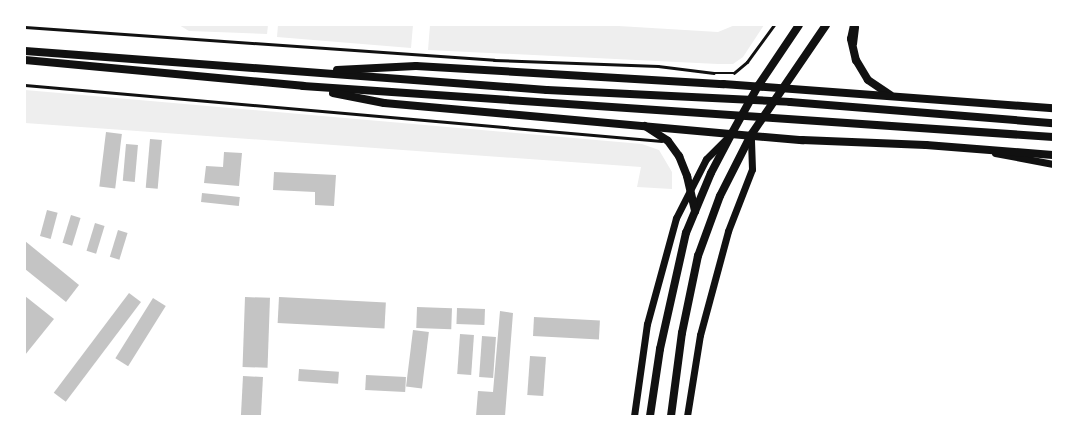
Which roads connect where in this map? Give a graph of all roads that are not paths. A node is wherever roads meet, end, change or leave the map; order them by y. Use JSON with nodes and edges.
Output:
{"nodes":[{"id":1,"x":774,"y":25,"type":"edge"},
{"id":2,"x":799,"y":25,"type":"edge"},
{"id":3,"x":826,"y":25,"type":"edge"},
{"id":4,"x":854,"y":25,"type":"edge"},
{"id":5,"x":858,"y":25,"type":"edge"},
{"id":6,"x":25,"y":27,"type":"edge"},
{"id":7,"x":25,"y":51,"type":"edge"},
{"id":8,"x":854,"y":52,"type":"junction"},
{"id":9,"x":25,"y":60,"type":"edge"},
{"id":10,"x":305,"y":72,"type":"junction"},
{"id":11,"x":25,"y":85,"type":"edge"},
{"id":12,"x":303,"y":86,"type":"junction"},
{"id":13,"x":758,"y":86,"type":"junction"},
{"id":14,"x":781,"y":88,"type":"junction"},
{"id":15,"x":890,"y":96,"type":"junction"},
{"id":16,"x":1053,"y":104,"type":"edge"},
{"id":17,"x":1024,"y":105,"type":"junction"},
{"id":18,"x":1053,"y":108,"type":"edge"},
{"id":19,"x":1053,"y":123,"type":"edge"},
{"id":20,"x":642,"y":125,"type":"junction"},
{"id":21,"x":732,"y":133,"type":"junction"},
{"id":22,"x":751,"y":135,"type":"junction"},
{"id":23,"x":1053,"y":137,"type":"edge"},
{"id":24,"x":668,"y":141,"type":"junction"},
{"id":25,"x":967,"y":148,"type":"junction"},
{"id":26,"x":1053,"y":155,"type":"edge"},
{"id":27,"x":1053,"y":164,"type":"edge"},
{"id":28,"x":690,"y":190,"type":"junction"},
{"id":29,"x":695,"y":211,"type":"junction"},
{"id":30,"x":634,"y":416,"type":"edge"},
{"id":31,"x":650,"y":416,"type":"edge"},
{"id":32,"x":671,"y":416,"type":"edge"},
{"id":33,"x":687,"y":416,"type":"edge"}],
"edges":[{"from":1,"to":6,"type":"lane"},
{"from":2,"to":13,"type":"main road"},
{"from":3,"to":14,"type":"main road"},
{"from":4,"to":8,"type":"main road"},
{"from":5,"to":8,"type":"lane"},
{"from":7,"to":10,"type":"main road"},
{"from":8,"to":15,"type":"main road"},
{"from":9,"to":12,"type":"main road"},
{"from":10,"to":13,"type":"main road"},
{"from":10,"to":19,"type":"main road"},
{"from":11,"to":24,"type":"lane"},
{"from":12,"to":20,"type":"main road"},
{"from":12,"to":23,"type":"main road"},
{"from":13,"to":14,"type":"main road"},
{"from":13,"to":21,"type":"main road"},
{"from":14,"to":15,"type":"main road"},
{"from":14,"to":22,"type":"main road"},
{"from":15,"to":17,"type":"main road"},
{"from":16,"to":17,"type":"main road"},
{"from":17,"to":18,"type":"main road"},
{"from":20,"to":21,"type":"main road"},
{"from":20,"to":24,"type":"main road"},
{"from":21,"to":22,"type":"main road"},
{"from":21,"to":28,"type":"main road"},
{"from":21,"to":29,"type":"main road"},
{"from":22,"to":25,"type":"main road"},
{"from":22,"to":32,"type":"main road"},
{"from":22,"to":33,"type":"main road"},
{"from":24,"to":28,"type":"main road"},
{"from":25,"to":26,"type":"main road"},
{"from":25,"to":27,"type":"main road"},
{"from":28,"to":29,"type":"main road"},
{"from":28,"to":30,"type":"main road"},
{"from":29,"to":31,"type":"main road"}]}
